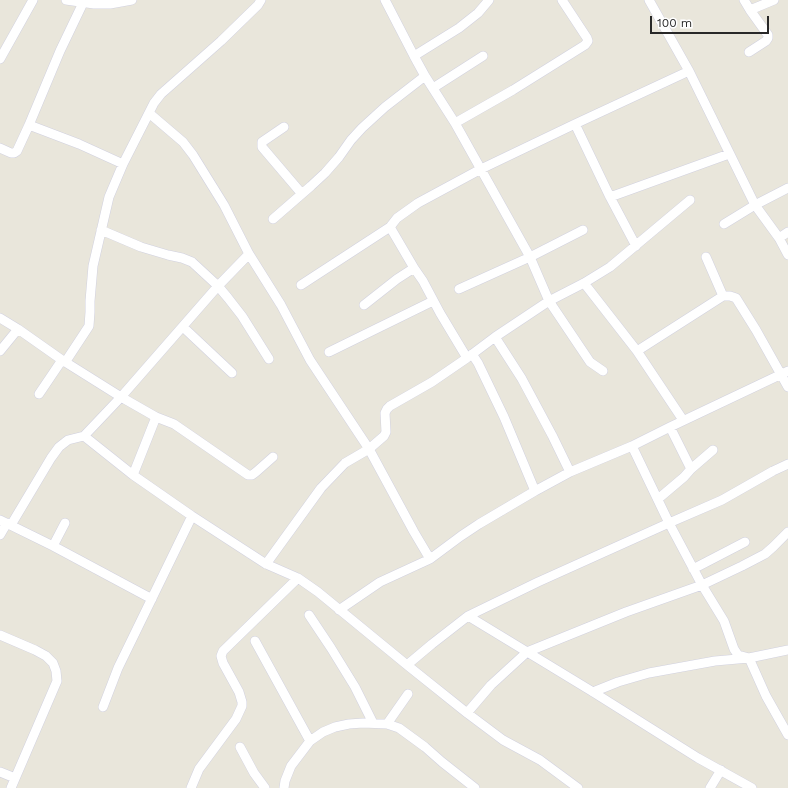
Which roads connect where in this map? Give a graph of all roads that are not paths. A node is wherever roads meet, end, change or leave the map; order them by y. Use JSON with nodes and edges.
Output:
{"nodes":[{"id":1,"x":33,"y":0,"type":"edge"},
{"id":2,"x":66,"y":0,"type":"edge"},
{"id":3,"x":132,"y":0,"type":"edge"},
{"id":4,"x":261,"y":0,"type":"edge"},
{"id":5,"x":396,"y":0,"type":"edge"},
{"id":6,"x":489,"y":0,"type":"edge"},
{"id":7,"x":562,"y":0,"type":"edge"},
{"id":8,"x":649,"y":0,"type":"edge"},
{"id":9,"x":744,"y":0,"type":"edge"},
{"id":10,"x":774,"y":0,"type":"edge"},
{"id":11,"x":386,"y":2,"type":"edge"},
{"id":12,"x":83,"y":3,"type":"junction"},
{"id":13,"x":750,"y":10,"type":"junction"},
{"id":14,"x":749,"y":52,"type":"dead end"},
{"id":15,"x":414,"y":56,"type":"junction"},
{"id":16,"x":483,"y":56,"type":"dead end"},
{"id":17,"x":0,"y":59,"type":"edge"},
{"id":18,"x":689,"y":71,"type":"junction"},
{"id":19,"x":425,"y":76,"type":"junction"},
{"id":20,"x":433,"y":88,"type":"junction"},
{"id":21,"x":149,"y":113,"type":"junction"},
{"id":22,"x":455,"y":123,"type":"junction"},
{"id":23,"x":575,"y":124,"type":"junction"},
{"id":24,"x":29,"y":125,"type":"junction"},
{"id":25,"x":284,"y":127,"type":"dead end"},
{"id":26,"x":0,"y":148,"type":"edge"},
{"id":27,"x":729,"y":154,"type":"junction"},
{"id":28,"x":123,"y":164,"type":"junction"},
{"id":29,"x":481,"y":169,"type":"junction"},
{"id":30,"x":788,"y":188,"type":"edge"},
{"id":31,"x":302,"y":194,"type":"junction"},
{"id":32,"x":610,"y":197,"type":"junction"},
{"id":33,"x":690,"y":200,"type":"dead end"},
{"id":34,"x":755,"y":205,"type":"junction"},
{"id":35,"x":273,"y":219,"type":"dead end"},
{"id":36,"x":724,"y":224,"type":"dead end"},
{"id":37,"x":390,"y":226,"type":"junction"},
{"id":38,"x":101,"y":230,"type":"junction"},
{"id":39,"x":583,"y":230,"type":"dead end"},
{"id":40,"x":788,"y":232,"type":"edge"},
{"id":41,"x":779,"y":238,"type":"junction"},
{"id":42,"x":636,"y":246,"type":"junction"},
{"id":43,"x":249,"y":254,"type":"junction"},
{"id":44,"x":788,"y":255,"type":"edge"},
{"id":45,"x":530,"y":257,"type":"junction"},
{"id":46,"x":706,"y":258,"type":"dead end"},
{"id":47,"x":414,"y":268,"type":"junction"},
{"id":48,"x":584,"y":283,"type":"junction"},
{"id":49,"x":301,"y":285,"type":"dead end"},
{"id":50,"x":218,"y":286,"type":"junction"},
{"id":51,"x":459,"y":289,"type":"dead end"},
{"id":52,"x":723,"y":296,"type":"junction"},
{"id":53,"x":433,"y":301,"type":"junction"},
{"id":54,"x":550,"y":302,"type":"junction"},
{"id":55,"x":364,"y":304,"type":"dead end"},
{"id":56,"x":0,"y":318,"type":"edge"},
{"id":57,"x":182,"y":327,"type":"junction"},
{"id":58,"x":18,"y":329,"type":"junction"},
{"id":59,"x":495,"y":337,"type":"junction"},
{"id":60,"x":0,"y":351,"type":"edge"},
{"id":61,"x":637,"y":351,"type":"junction"},
{"id":62,"x":329,"y":352,"type":"dead end"},
{"id":63,"x":469,"y":356,"type":"junction"},
{"id":64,"x":269,"y":358,"type":"dead end"},
{"id":65,"x":64,"y":361,"type":"junction"},
{"id":66,"x":603,"y":371,"type":"dead end"},
{"id":67,"x":232,"y":373,"type":"dead end"},
{"id":68,"x":785,"y":373,"type":"edge"},
{"id":69,"x":788,"y":387,"type":"edge"},
{"id":70,"x":39,"y":394,"type":"dead end"},
{"id":71,"x":121,"y":397,"type":"junction"},
{"id":72,"x":156,"y":417,"type":"junction"},
{"id":73,"x":683,"y":420,"type":"junction"},
{"id":74,"x":670,"y":427,"type":"junction"},
{"id":75,"x":84,"y":436,"type":"junction"},
{"id":76,"x":632,"y":446,"type":"junction"},
{"id":77,"x":369,"y":449,"type":"junction"},
{"id":78,"x":713,"y":450,"type":"dead end"},
{"id":79,"x":272,"y":457,"type":"dead end"},
{"id":80,"x":788,"y":464,"type":"edge"},
{"id":81,"x":691,"y":469,"type":"junction"},
{"id":82,"x":570,"y":472,"type":"junction"},
{"id":83,"x":133,"y":475,"type":"junction"},
{"id":84,"x":535,"y":491,"type":"junction"},
{"id":85,"x":658,"y":499,"type":"junction"},
{"id":86,"x":192,"y":516,"type":"junction"},
{"id":87,"x":6,"y":522,"type":"edge"},
{"id":88,"x":65,"y":522,"type":"dead end"},
{"id":89,"x":669,"y":523,"type":"junction"},
{"id":90,"x":788,"y":532,"type":"edge"},
{"id":91,"x":0,"y":535,"type":"edge"},
{"id":92,"x":744,"y":542,"type":"dead end"},
{"id":93,"x":53,"y":546,"type":"junction"},
{"id":94,"x":430,"y":559,"type":"junction"},
{"id":95,"x":266,"y":564,"type":"junction"},
{"id":96,"x":693,"y":569,"type":"junction"},
{"id":97,"x":298,"y":578,"type":"junction"},
{"id":98,"x":702,"y":584,"type":"junction"},
{"id":99,"x":152,"y":599,"type":"junction"},
{"id":100,"x":339,"y":610,"type":"junction"},
{"id":101,"x":309,"y":615,"type":"dead end"},
{"id":102,"x":468,"y":616,"type":"junction"},
{"id":103,"x":0,"y":635,"type":"edge"},
{"id":104,"x":255,"y":641,"type":"dead end"},
{"id":105,"x":788,"y":650,"type":"edge"},
{"id":106,"x":526,"y":652,"type":"junction"},
{"id":107,"x":749,"y":658,"type":"junction"},
{"id":108,"x":408,"y":665,"type":"junction"},
{"id":109,"x":593,"y":692,"type":"junction"},
{"id":110,"x":408,"y":694,"type":"dead end"},
{"id":111,"x":103,"y":707,"type":"dead end"},
{"id":112,"x":468,"y":713,"type":"junction"},
{"id":113,"x":373,"y":723,"type":"junction"},
{"id":114,"x":387,"y":724,"type":"junction"},
{"id":115,"x":786,"y":726,"type":"edge"},
{"id":116,"x":788,"y":735,"type":"edge"},
{"id":117,"x":310,"y":741,"type":"junction"},
{"id":118,"x":240,"y":747,"type":"dead end"},
{"id":119,"x":721,"y":770,"type":"junction"},
{"id":120,"x":0,"y":772,"type":"edge"},
{"id":121,"x":15,"y":778,"type":"junction"},
{"id":122,"x":11,"y":788,"type":"edge"},
{"id":123,"x":191,"y":788,"type":"edge"},
{"id":124,"x":265,"y":788,"type":"edge"},
{"id":125,"x":284,"y":788,"type":"edge"},
{"id":126,"x":475,"y":788,"type":"edge"},
{"id":127,"x":578,"y":788,"type":"edge"},
{"id":128,"x":710,"y":788,"type":"edge"},
{"id":129,"x":752,"y":788,"type":"edge"}],
"edges":[{"from":1,"to":17,"type":"street"},
{"from":2,"to":12,"type":"street"},
{"from":3,"to":12,"type":"street"},
{"from":4,"to":21,"type":"street"},
{"from":5,"to":11,"type":"street"},
{"from":6,"to":15,"type":"street"},
{"from":7,"to":22,"type":"street"},
{"from":8,"to":18,"type":"street"},
{"from":9,"to":13,"type":"street"},
{"from":10,"to":13,"type":"street"},
{"from":11,"to":15,"type":"street"},
{"from":12,"to":24,"type":"street"},
{"from":13,"to":14,"type":"street"},
{"from":15,"to":19,"type":"street"},
{"from":16,"to":20,"type":"street"},
{"from":18,"to":23,"type":"street"},
{"from":18,"to":27,"type":"street"},
{"from":19,"to":20,"type":"street"},
{"from":19,"to":31,"type":"street"},
{"from":20,"to":22,"type":"street"},
{"from":21,"to":28,"type":"street"},
{"from":21,"to":43,"type":"street"},
{"from":22,"to":29,"type":"street"},
{"from":23,"to":29,"type":"street"},
{"from":23,"to":32,"type":"street"},
{"from":24,"to":26,"type":"street"},
{"from":24,"to":28,"type":"street"},
{"from":25,"to":31,"type":"street"},
{"from":27,"to":32,"type":"street"},
{"from":27,"to":34,"type":"street"},
{"from":28,"to":38,"type":"street"},
{"from":29,"to":37,"type":"street"},
{"from":29,"to":45,"type":"street"},
{"from":30,"to":34,"type":"street"},
{"from":31,"to":35,"type":"street"},
{"from":32,"to":42,"type":"street"},
{"from":33,"to":42,"type":"street"},
{"from":34,"to":36,"type":"street"},
{"from":34,"to":41,"type":"street"},
{"from":37,"to":47,"type":"street"},
{"from":37,"to":49,"type":"street"},
{"from":38,"to":50,"type":"street"},
{"from":38,"to":65,"type":"street"},
{"from":39,"to":45,"type":"street"},
{"from":40,"to":41,"type":"street"},
{"from":41,"to":44,"type":"street"},
{"from":42,"to":48,"type":"street"},
{"from":43,"to":50,"type":"street"},
{"from":43,"to":77,"type":"street"},
{"from":45,"to":51,"type":"street"},
{"from":45,"to":54,"type":"street"},
{"from":46,"to":52,"type":"street"},
{"from":47,"to":53,"type":"street"},
{"from":47,"to":55,"type":"street"},
{"from":48,"to":54,"type":"street"},
{"from":48,"to":61,"type":"street"},
{"from":50,"to":57,"type":"street"},
{"from":50,"to":64,"type":"street"},
{"from":52,"to":61,"type":"street"},
{"from":52,"to":68,"type":"street"},
{"from":53,"to":62,"type":"street"},
{"from":53,"to":63,"type":"street"},
{"from":54,"to":59,"type":"street"},
{"from":54,"to":66,"type":"street"},
{"from":56,"to":58,"type":"street"},
{"from":57,"to":67,"type":"street"},
{"from":57,"to":71,"type":"street"},
{"from":58,"to":60,"type":"street"},
{"from":58,"to":65,"type":"street"},
{"from":59,"to":63,"type":"street"},
{"from":59,"to":82,"type":"street"},
{"from":61,"to":73,"type":"street"},
{"from":63,"to":77,"type":"street"},
{"from":63,"to":84,"type":"street"},
{"from":65,"to":70,"type":"street"},
{"from":65,"to":71,"type":"street"},
{"from":68,"to":69,"type":"street"},
{"from":68,"to":73,"type":"street"},
{"from":71,"to":72,"type":"street"},
{"from":71,"to":75,"type":"street"},
{"from":72,"to":79,"type":"street"},
{"from":72,"to":83,"type":"street"},
{"from":73,"to":74,"type":"street"},
{"from":74,"to":76,"type":"street"},
{"from":74,"to":81,"type":"street"},
{"from":75,"to":83,"type":"street"},
{"from":75,"to":87,"type":"street"},
{"from":76,"to":82,"type":"street"},
{"from":76,"to":85,"type":"street"},
{"from":77,"to":94,"type":"street"},
{"from":77,"to":95,"type":"street"},
{"from":78,"to":81,"type":"street"},
{"from":80,"to":89,"type":"street"},
{"from":81,"to":85,"type":"street"},
{"from":82,"to":84,"type":"street"},
{"from":83,"to":86,"type":"street"},
{"from":84,"to":94,"type":"street"},
{"from":85,"to":89,"type":"street"},
{"from":86,"to":95,"type":"street"},
{"from":86,"to":99,"type":"street"},
{"from":87,"to":91,"type":"street"},
{"from":87,"to":93,"type":"street"},
{"from":88,"to":93,"type":"street"},
{"from":89,"to":96,"type":"street"},
{"from":89,"to":102,"type":"street"},
{"from":90,"to":98,"type":"street"},
{"from":92,"to":96,"type":"street"},
{"from":93,"to":99,"type":"street"},
{"from":94,"to":100,"type":"street"},
{"from":95,"to":97,"type":"street"},
{"from":96,"to":98,"type":"street"},
{"from":97,"to":100,"type":"street"},
{"from":97,"to":123,"type":"street"},
{"from":98,"to":106,"type":"street"},
{"from":98,"to":107,"type":"street"},
{"from":99,"to":111,"type":"street"},
{"from":100,"to":108,"type":"street"},
{"from":101,"to":113,"type":"street"},
{"from":102,"to":106,"type":"street"},
{"from":102,"to":108,"type":"street"},
{"from":103,"to":121,"type":"street"},
{"from":104,"to":117,"type":"street"},
{"from":105,"to":107,"type":"street"},
{"from":106,"to":109,"type":"street"},
{"from":106,"to":112,"type":"street"},
{"from":107,"to":109,"type":"street"},
{"from":107,"to":115,"type":"street"},
{"from":108,"to":112,"type":"street"},
{"from":109,"to":119,"type":"street"},
{"from":110,"to":114,"type":"street"},
{"from":112,"to":127,"type":"street"},
{"from":113,"to":114,"type":"street"},
{"from":113,"to":117,"type":"street"},
{"from":114,"to":126,"type":"street"},
{"from":115,"to":116,"type":"street"},
{"from":117,"to":125,"type":"street"},
{"from":118,"to":124,"type":"street"},
{"from":119,"to":128,"type":"street"},
{"from":119,"to":129,"type":"street"},
{"from":120,"to":121,"type":"street"},
{"from":121,"to":122,"type":"street"}]}
